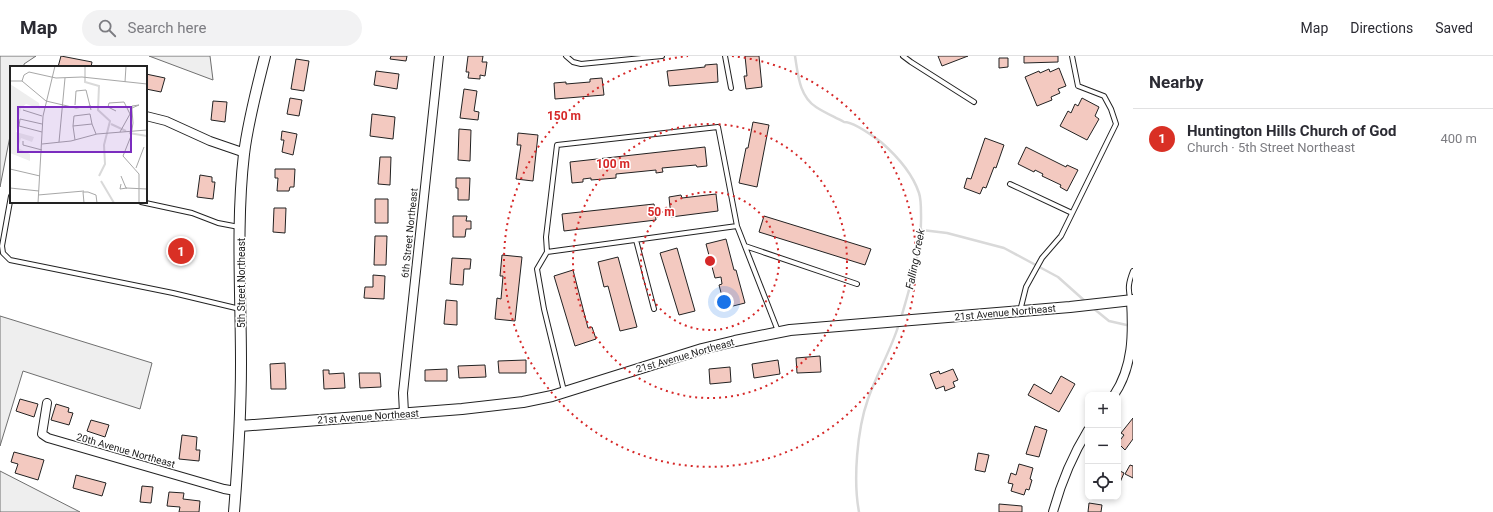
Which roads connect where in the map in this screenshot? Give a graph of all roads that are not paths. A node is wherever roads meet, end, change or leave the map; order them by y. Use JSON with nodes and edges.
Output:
{"nodes":[{"id":1,"x":265,"y":56,"type":"edge"},
{"id":2,"x":439,"y":56,"type":"edge"},
{"id":3,"x":566,"y":56,"type":"edge"},
{"id":4,"x":662,"y":56,"type":"edge"},
{"id":5,"x":725,"y":56,"type":"edge"},
{"id":6,"x":903,"y":56,"type":"edge"},
{"id":7,"x":1072,"y":56,"type":"edge"},
{"id":8,"x":731,"y":88,"type":"dead end"},
{"id":9,"x":974,"y":102,"type":"dead end"},
{"id":10,"x":147,"y":116,"type":"edge"},
{"id":11,"x":245,"y":153,"type":"junction"},
{"id":12,"x":1010,"y":184,"type":"dead end"},
{"id":13,"x":10,"y":202,"type":"edge"},
{"id":14,"x":146,"y":203,"type":"edge"},
{"id":15,"x":1072,"y":212,"type":"junction"},
{"id":16,"x":737,"y":226,"type":"junction"},
{"id":17,"x":240,"y":227,"type":"junction"},
{"id":18,"x":636,"y":240,"type":"junction"},
{"id":19,"x":745,"y":246,"type":"junction"},
{"id":20,"x":547,"y":252,"type":"junction"},
{"id":21,"x":1133,"y":271,"type":"edge"},
{"id":22,"x":857,"y":284,"type":"dead end"},
{"id":23,"x":1132,"y":300,"type":"edge"},
{"id":24,"x":241,"y":309,"type":"junction"},
{"id":25,"x":654,"y":309,"type":"dead end"},
{"id":26,"x":1020,"y":311,"type":"junction"},
{"id":27,"x":778,"y":332,"type":"junction"},
{"id":28,"x":564,"y":392,"type":"junction"},
{"id":29,"x":1116,"y":392,"type":"edge"},
{"id":30,"x":47,"y":403,"type":"dead end"},
{"id":31,"x":404,"y":413,"type":"junction"},
{"id":32,"x":240,"y":426,"type":"junction"},
{"id":33,"x":1085,"y":435,"type":"edge"},
{"id":34,"x":236,"y":491,"type":"junction"},
{"id":35,"x":234,"y":512,"type":"edge"},
{"id":36,"x":1053,"y":512,"type":"edge"}],
"edges":[{"from":1,"to":11,"type":"street","name":"5th Street Northeast"},
{"from":2,"to":31,"type":"street","name":"6th Street Northeast"},
{"from":3,"to":4,"type":"lane"},
{"from":5,"to":8,"type":"lane"},
{"from":6,"to":9,"type":"lane"},
{"from":7,"to":15,"type":"lane"},
{"from":10,"to":11,"type":"street"},
{"from":11,"to":17,"type":"street","name":"5th Street Northeast"},
{"from":12,"to":15,"type":"lane"},
{"from":13,"to":24,"type":"lane"},
{"from":14,"to":17,"type":"lane"},
{"from":15,"to":26,"type":"lane"},
{"from":16,"to":18,"type":"lane"},
{"from":16,"to":19,"type":"lane"},
{"from":16,"to":20,"type":"lane"},
{"from":17,"to":24,"type":"street","name":"5th Street Northeast"},
{"from":18,"to":20,"type":"lane"},
{"from":18,"to":25,"type":"lane"},
{"from":19,"to":22,"type":"lane"},
{"from":19,"to":27,"type":"lane"},
{"from":20,"to":28,"type":"lane"},
{"from":21,"to":23,"type":"lane"},
{"from":23,"to":26,"type":"street","name":"21st Avenue Northeast"},
{"from":23,"to":29,"type":"street"},
{"from":24,"to":32,"type":"street","name":"5th Street Northeast"},
{"from":26,"to":27,"type":"street","name":"21st Avenue Northeast"},
{"from":27,"to":28,"type":"street","name":"21st Avenue Northeast"},
{"from":28,"to":31,"type":"street","name":"21st Avenue Northeast"},
{"from":30,"to":34,"type":"street","name":"20th Avenue Northeast"},
{"from":31,"to":32,"type":"street","name":"21st Avenue Northeast"},
{"from":32,"to":34,"type":"street","name":"5th Street Northeast"},
{"from":33,"to":36,"type":"street"},
{"from":34,"to":35,"type":"street","name":"5th Street Northeast"}]}
